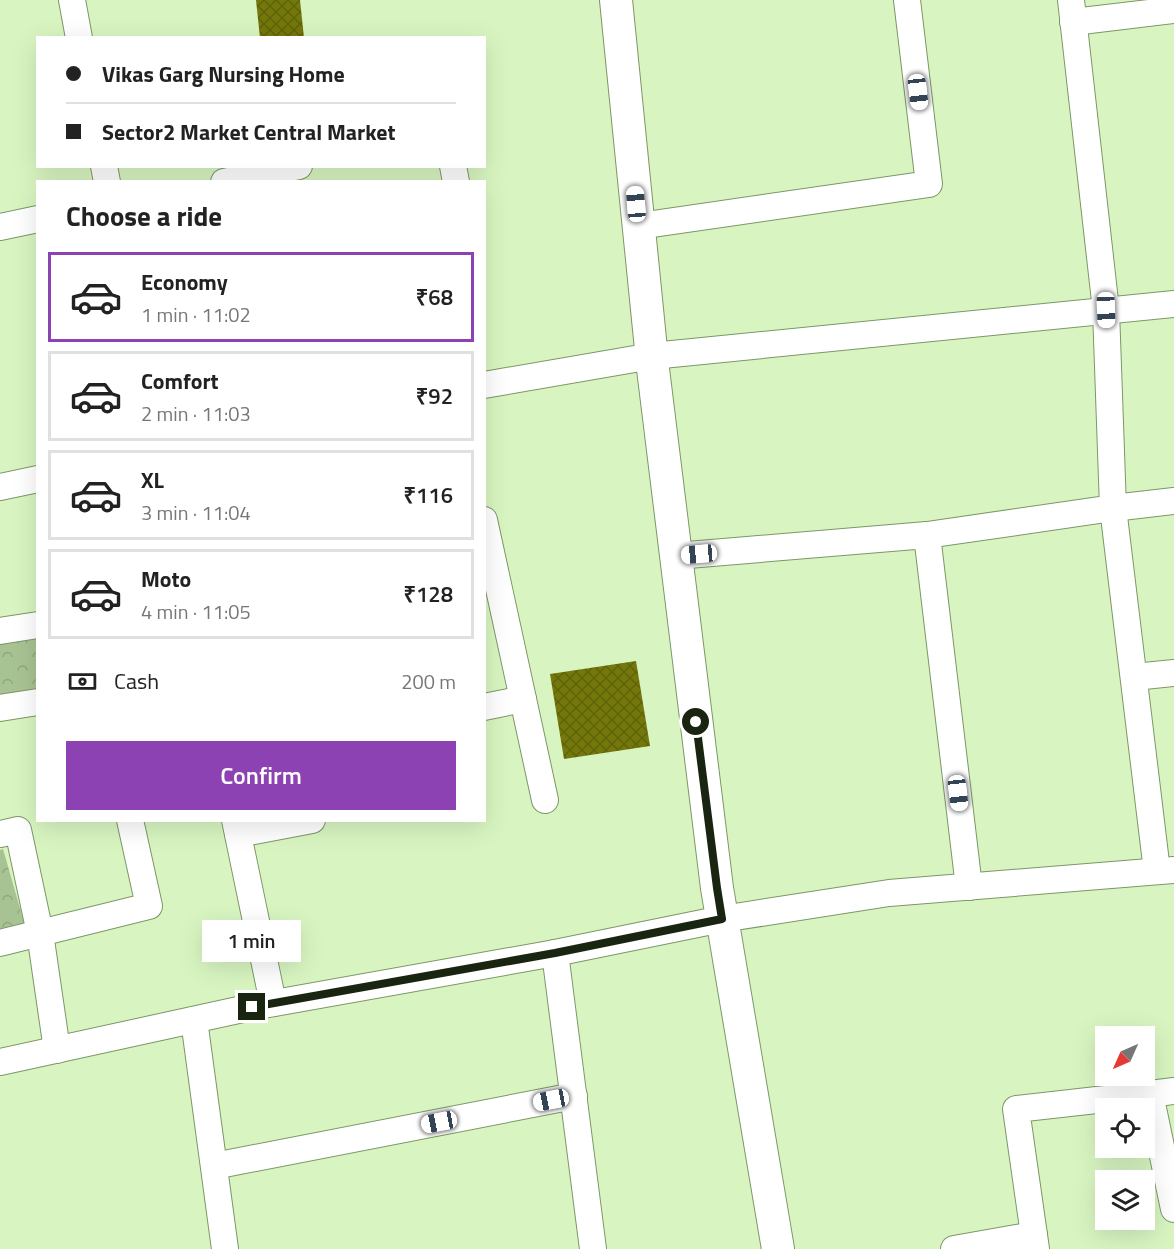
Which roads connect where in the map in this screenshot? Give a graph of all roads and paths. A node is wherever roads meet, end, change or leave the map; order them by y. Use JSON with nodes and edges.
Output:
{"nodes":[{"id":1,"x":72,"y":0,"type":"edge"},
{"id":2,"x":616,"y":0,"type":"edge"},
{"id":3,"x":907,"y":0,"type":"edge"},
{"id":4,"x":1174,"y":10,"type":"edge"},
{"id":5,"x":1072,"y":11,"type":"edge"},
{"id":6,"x":79,"y":36,"type":"edge"},
{"id":7,"x":290,"y":168,"type":"edge"},
{"id":8,"x":233,"y":180,"type":"edge"},
{"id":9,"x":36,"y":219,"type":"edge"},
{"id":10,"x":639,"y":226,"type":"junction"},
{"id":11,"x":0,"y":227,"type":"edge"},
{"id":12,"x":1174,"y":304,"type":"edge"},
{"id":13,"x":1106,"y":310,"type":"junction"},
{"id":14,"x":652,"y":356,"type":"junction"},
{"id":15,"x":486,"y":385,"type":"edge"},
{"id":16,"x":36,"y":479,"type":"edge"},
{"id":17,"x":0,"y":487,"type":"edge"},
{"id":18,"x":1174,"y":501,"type":"edge"},
{"id":19,"x":1113,"y":508,"type":"junction"},
{"id":20,"x":927,"y":535,"type":"junction"},
{"id":21,"x":486,"y":537,"type":"edge"},
{"id":22,"x":676,"y":556,"type":"junction"},
{"id":23,"x":492,"y":588,"type":"edge"},
{"id":24,"x":36,"y":625,"type":"edge"},
{"id":25,"x":0,"y":631,"type":"edge"},
{"id":26,"x":1174,"y":672,"type":"edge"},
{"id":27,"x":1134,"y":677,"type":"junction"},
{"id":28,"x":523,"y":699,"type":"junction"},
{"id":29,"x":36,"y":702,"type":"edge"},
{"id":30,"x":486,"y":707,"type":"edge"},
{"id":31,"x":0,"y":708,"type":"edge"},
{"id":32,"x":545,"y":800,"type":"dead end"},
{"id":33,"x":130,"y":822,"type":"edge"},
{"id":34,"x":291,"y":822,"type":"edge"},
{"id":35,"x":237,"y":827,"type":"edge"},
{"id":36,"x":0,"y":834,"type":"edge"},
{"id":37,"x":1166,"y":871,"type":"edge"},
{"id":38,"x":969,"y":887,"type":"junction"},
{"id":39,"x":722,"y":919,"type":"junction"},
{"id":40,"x":40,"y":933,"type":"junction"},
{"id":41,"x":0,"y":943,"type":"edge"},
{"id":42,"x":555,"y":953,"type":"junction"},
{"id":43,"x":273,"y":1004,"type":"junction"},
{"id":44,"x":194,"y":1020,"type":"junction"},
{"id":45,"x":57,"y":1050,"type":"junction"},
{"id":46,"x":0,"y":1062,"type":"edge"},
{"id":47,"x":1162,"y":1092,"type":"edge"},
{"id":48,"x":574,"y":1096,"type":"junction"},
{"id":49,"x":214,"y":1166,"type":"junction"},
{"id":50,"x":1174,"y":1209,"type":"edge"},
{"id":51,"x":1035,"y":1242,"type":"edge"},
{"id":52,"x":225,"y":1249,"type":"edge"},
{"id":53,"x":593,"y":1249,"type":"edge"},
{"id":54,"x":778,"y":1249,"type":"edge"},
{"id":55,"x":954,"y":1249,"type":"edge"}],
"edges":[{"from":1,"to":6,"type":"street"},
{"from":2,"to":10,"type":"street"},
{"from":3,"to":10,"type":"street"},
{"from":4,"to":5,"type":"street"},
{"from":5,"to":13,"type":"street"},
{"from":7,"to":8,"type":"street"},
{"from":9,"to":11,"type":"street"},
{"from":10,"to":14,"type":"street"},
{"from":12,"to":13,"type":"street"},
{"from":13,"to":14,"type":"street"},
{"from":13,"to":19,"type":"street"},
{"from":14,"to":15,"type":"street"},
{"from":14,"to":22,"type":"street"},
{"from":16,"to":17,"type":"street"},
{"from":18,"to":19,"type":"street"},
{"from":19,"to":20,"type":"street"},
{"from":19,"to":27,"type":"street"},
{"from":20,"to":22,"type":"street"},
{"from":20,"to":38,"type":"street"},
{"from":21,"to":23,"type":"street"},
{"from":22,"to":39,"type":"street"},
{"from":23,"to":28,"type":"street"},
{"from":24,"to":25,"type":"street"},
{"from":26,"to":27,"type":"street"},
{"from":27,"to":37,"type":"street"},
{"from":28,"to":30,"type":"street"},
{"from":28,"to":32,"type":"street"},
{"from":29,"to":31,"type":"street"},
{"from":33,"to":40,"type":"street"},
{"from":34,"to":35,"type":"street"},
{"from":35,"to":43,"type":"street"},
{"from":36,"to":40,"type":"street"},
{"from":37,"to":38,"type":"street"},
{"from":38,"to":39,"type":"street"},
{"from":39,"to":42,"type":"street"},
{"from":39,"to":54,"type":"street"},
{"from":40,"to":41,"type":"street"},
{"from":40,"to":45,"type":"street"},
{"from":42,"to":43,"type":"street"},
{"from":42,"to":48,"type":"street"},
{"from":43,"to":44,"type":"street"},
{"from":44,"to":45,"type":"street"},
{"from":44,"to":49,"type":"street"},
{"from":45,"to":46,"type":"street"},
{"from":47,"to":50,"type":"street"},
{"from":47,"to":51,"type":"street"},
{"from":48,"to":49,"type":"street"},
{"from":48,"to":53,"type":"street"},
{"from":49,"to":52,"type":"street"},
{"from":51,"to":55,"type":"street"}]}
